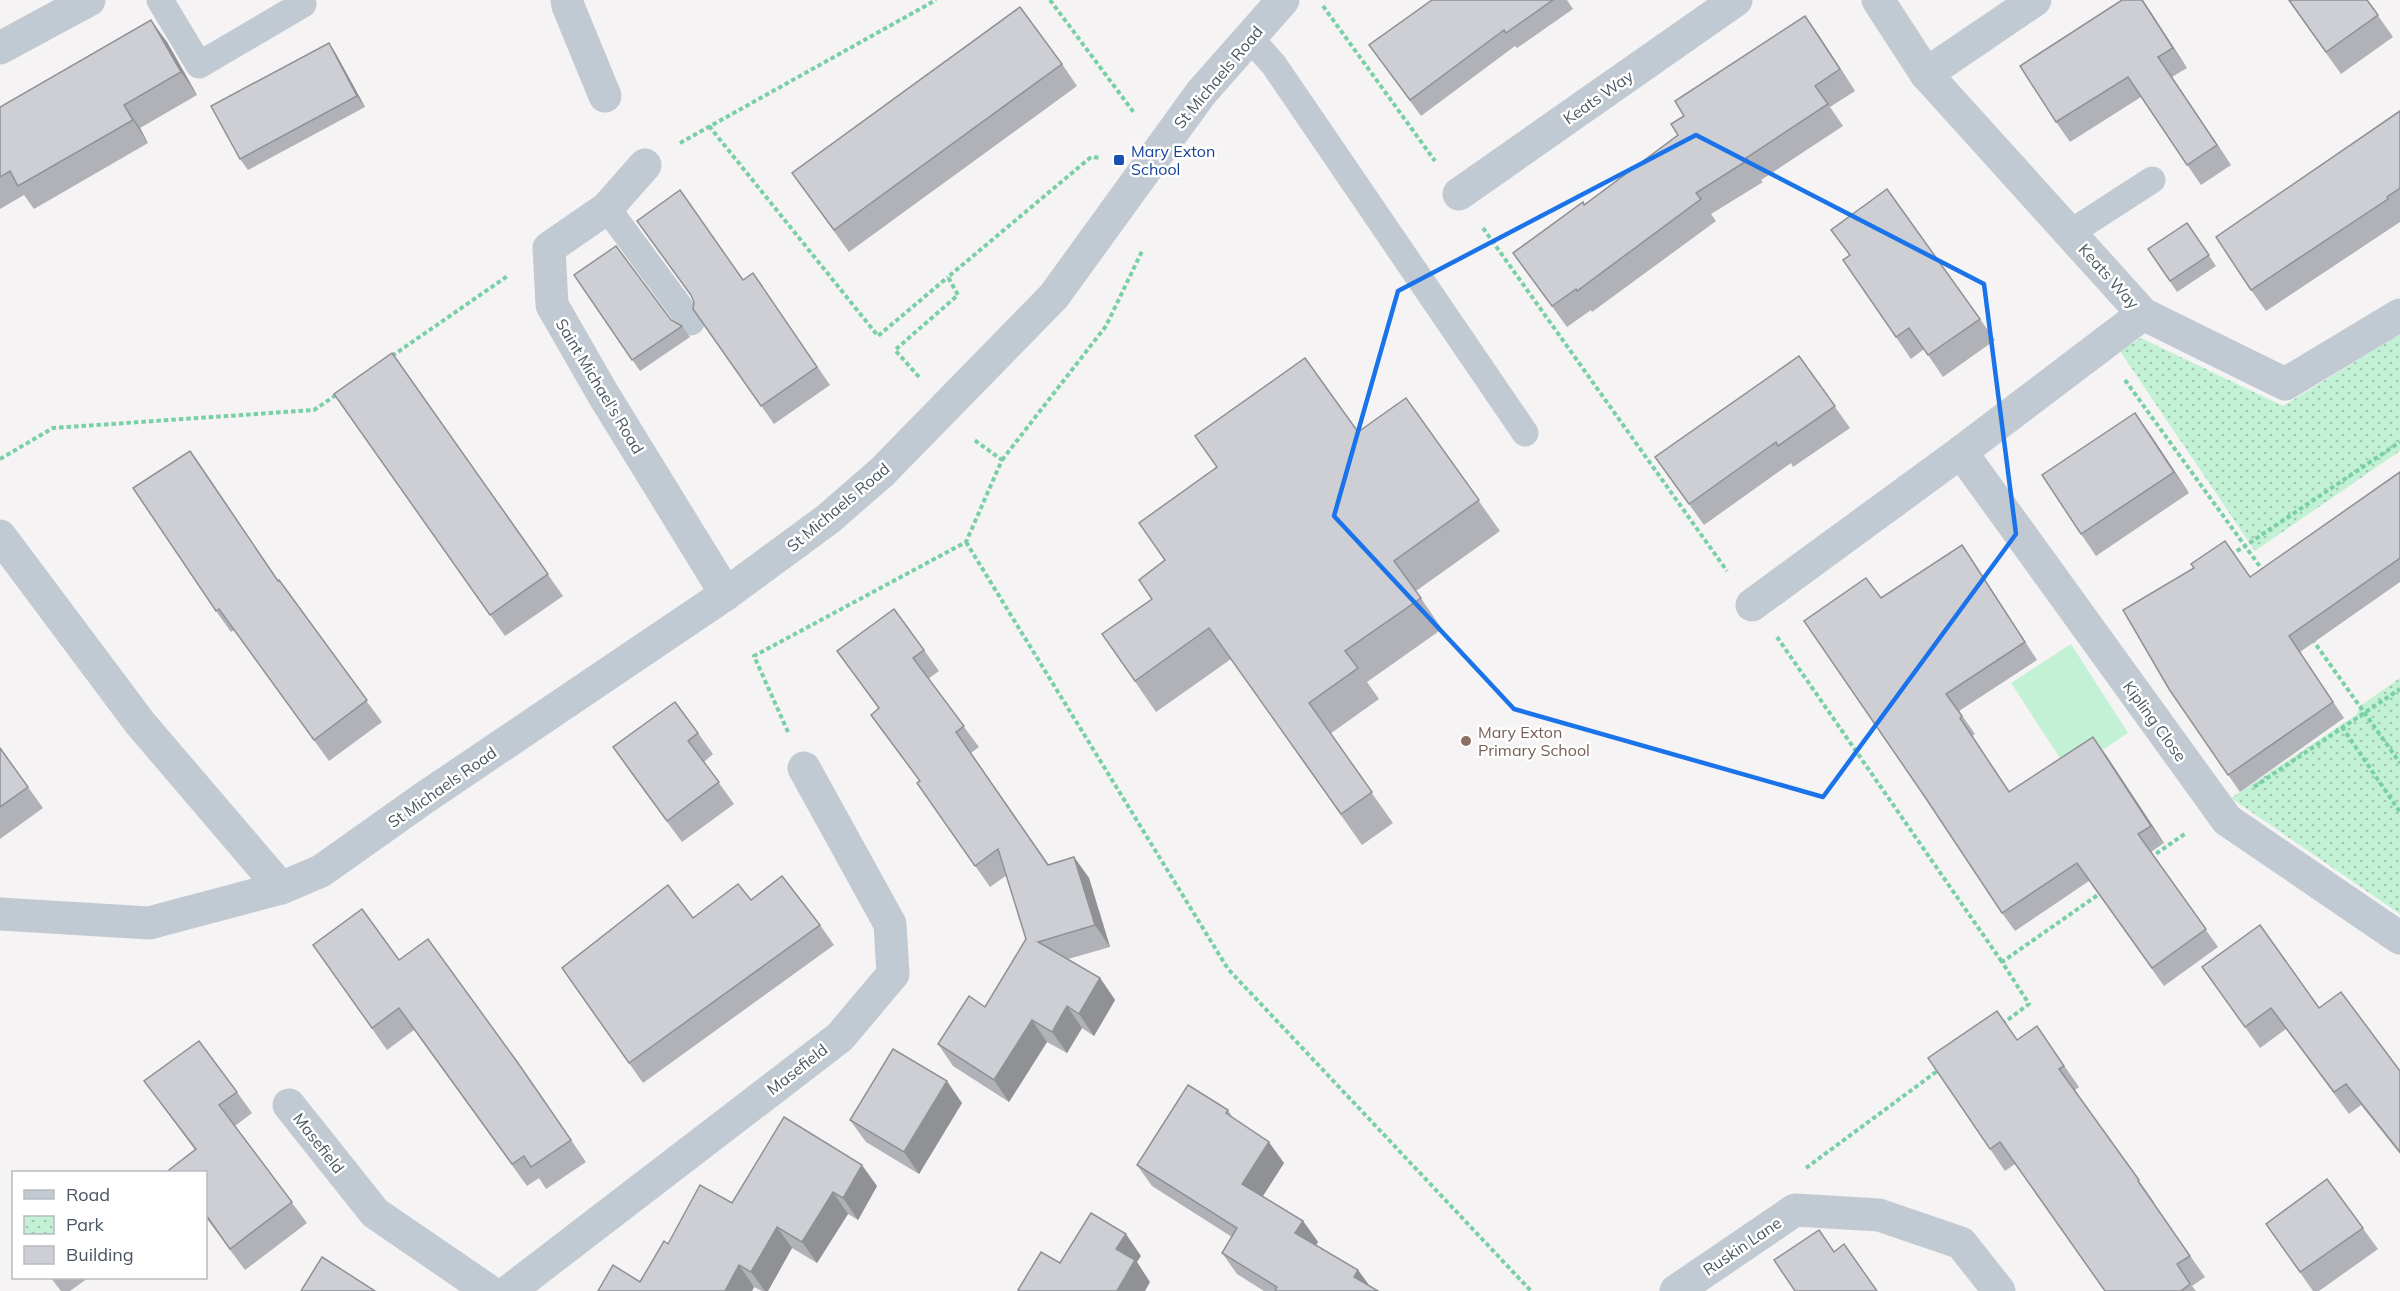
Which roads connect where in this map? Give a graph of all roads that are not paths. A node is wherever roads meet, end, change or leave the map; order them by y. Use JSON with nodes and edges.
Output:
{"nodes":[{"id":1,"x":89,"y":0,"type":"edge"},
{"id":2,"x":160,"y":0,"type":"edge"},
{"id":3,"x":567,"y":0,"type":"edge"},
{"id":4,"x":1283,"y":0,"type":"edge"},
{"id":5,"x":1736,"y":0,"type":"edge"},
{"id":6,"x":1878,"y":0,"type":"edge"},
{"id":7,"x":2035,"y":0,"type":"edge"},
{"id":8,"x":303,"y":4,"type":"dead end"},
{"id":9,"x":1250,"y":38,"type":"junction"},
{"id":10,"x":0,"y":48,"type":"edge"},
{"id":11,"x":1926,"y":74,"type":"junction"},
{"id":12,"x":605,"y":96,"type":"dead end"},
{"id":13,"x":645,"y":165,"type":"road end"},
{"id":14,"x":2152,"y":180,"type":"dead end"},
{"id":15,"x":1459,"y":194,"type":"road end"},
{"id":16,"x":607,"y":208,"type":"junction"},
{"id":17,"x":2070,"y":233,"type":"junction"},
{"id":18,"x":2143,"y":314,"type":"junction"},
{"id":19,"x":2400,"y":315,"type":"edge"},
{"id":20,"x":691,"y":322,"type":"edge"},
{"id":21,"x":1525,"y":433,"type":"dead end"},
{"id":22,"x":1961,"y":452,"type":"junction"},
{"id":23,"x":0,"y":536,"type":"edge"},
{"id":24,"x":726,"y":594,"type":"junction"},
{"id":25,"x":1752,"y":605,"type":"road end"},
{"id":26,"x":804,"y":768,"type":"road end"},
{"id":27,"x":281,"y":888,"type":"junction"},
{"id":28,"x":0,"y":914,"type":"edge"},
{"id":29,"x":2400,"y":938,"type":"edge"},
{"id":30,"x":289,"y":1105,"type":"dead end"},
{"id":31,"x":489,"y":1291,"type":"edge"},
{"id":32,"x":509,"y":1291,"type":"edge"},
{"id":33,"x":1676,"y":1291,"type":"edge"},
{"id":34,"x":1999,"y":1291,"type":"edge"}],
"edges":[{"from":1,"to":10,"type":"street"},
{"from":2,"to":8,"type":"lane"},
{"from":3,"to":12,"type":"street"},
{"from":4,"to":9,"type":"street","name":"St Michaels Road"},
{"from":5,"to":15,"type":"street","name":"Keats Way"},
{"from":6,"to":11,"type":"street","name":"Keats Way"},
{"from":7,"to":11,"type":"street"},
{"from":9,"to":21,"type":"lane"},
{"from":9,"to":24,"type":"street","name":"St Michaels Road"},
{"from":11,"to":17,"type":"street","name":"Keats Way"},
{"from":13,"to":16,"type":"street"},
{"from":14,"to":17,"type":"lane"},
{"from":16,"to":20,"type":"lane"},
{"from":16,"to":24,"type":"street","name":"Saint Michael's Road"},
{"from":17,"to":18,"type":"street","name":"Keats Way"},
{"from":18,"to":19,"type":"street","name":"Keats Way"},
{"from":18,"to":22,"type":"street"},
{"from":22,"to":25,"type":"street"},
{"from":22,"to":29,"type":"street","name":"Kipling Close"},
{"from":23,"to":27,"type":"street"},
{"from":24,"to":27,"type":"street","name":"St Michaels Road"},
{"from":26,"to":32,"type":"street","name":"Masefield"},
{"from":27,"to":28,"type":"street","name":"St Michaels Road"},
{"from":30,"to":31,"type":"street","name":"Masefield"},
{"from":33,"to":34,"type":"street","name":"Ruskin Lane"}]}
